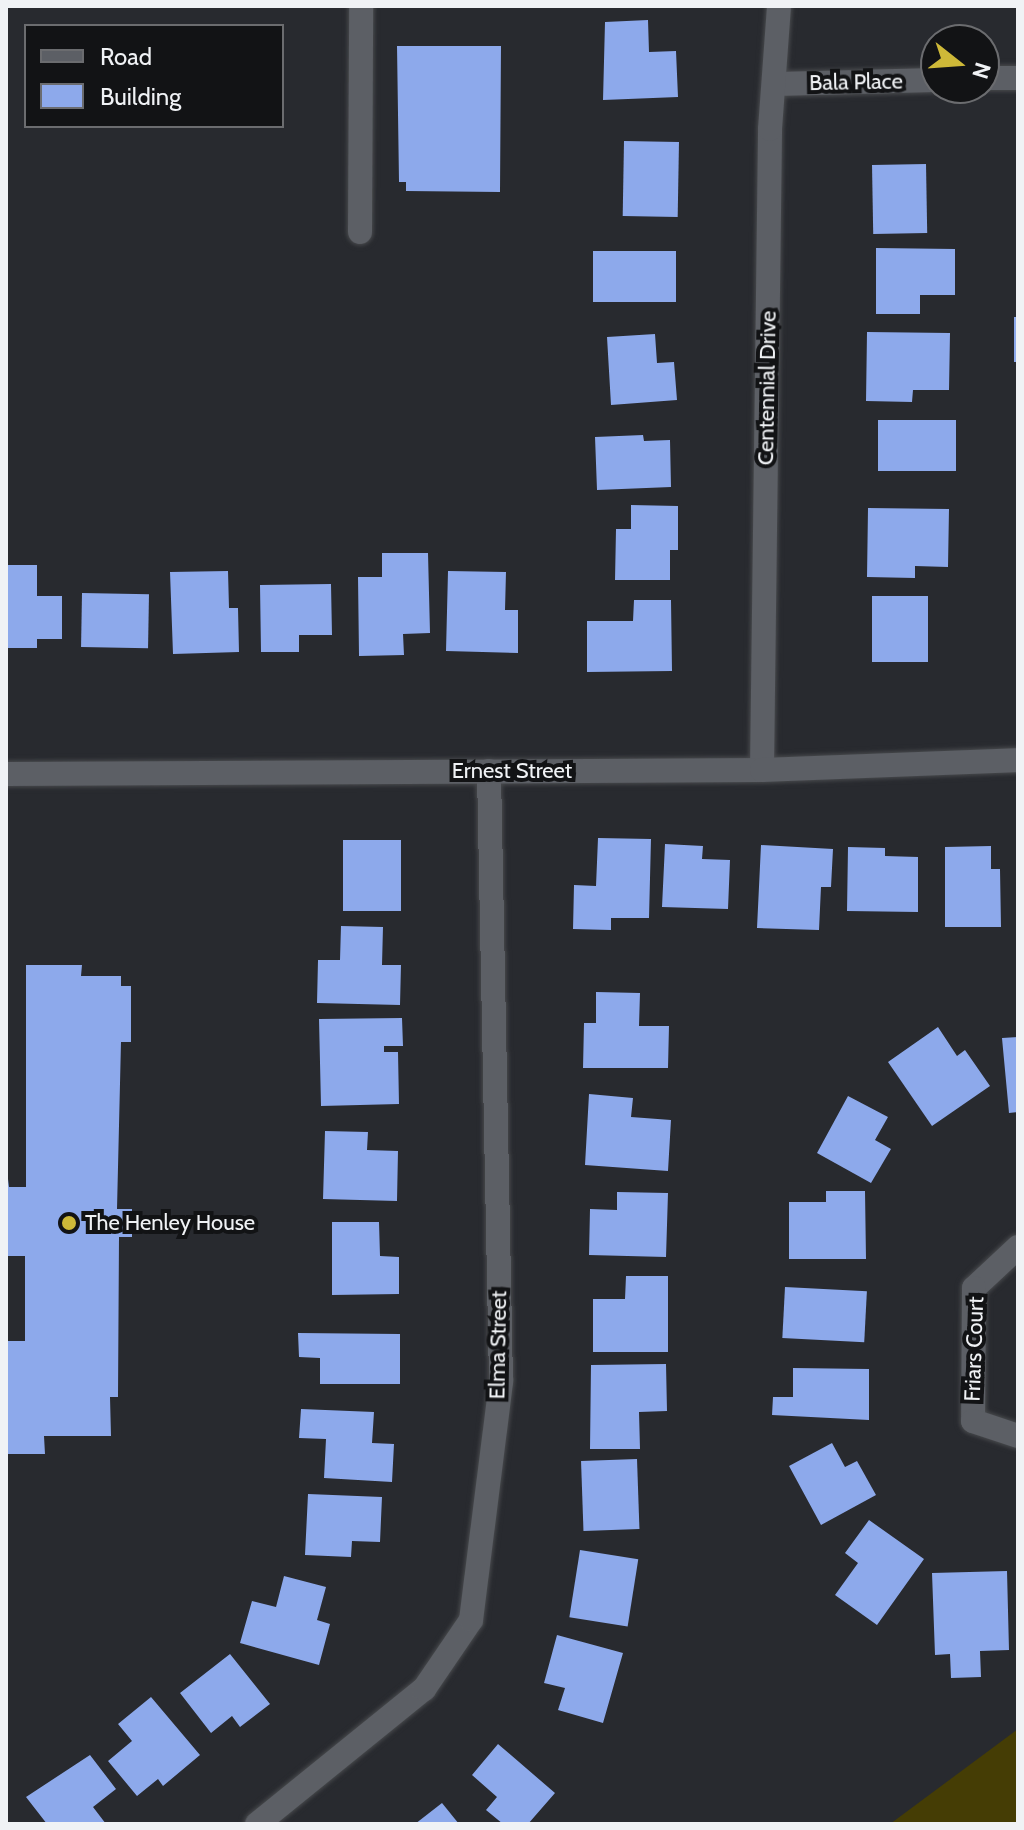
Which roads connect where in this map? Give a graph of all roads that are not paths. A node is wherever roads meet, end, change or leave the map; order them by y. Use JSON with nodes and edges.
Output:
{"nodes":[{"id":1,"x":361,"y":6,"type":"edge"},
{"id":2,"x":779,"y":6,"type":"edge"},
{"id":3,"x":920,"y":80,"type":"edge"},
{"id":4,"x":776,"y":84,"type":"junction"},
{"id":5,"x":360,"y":232,"type":"dead end"},
{"id":6,"x":1018,"y":760,"type":"edge"},
{"id":7,"x":762,"y":770,"type":"junction"},
{"id":8,"x":489,"y":771,"type":"junction"},
{"id":9,"x":6,"y":774,"type":"edge"},
{"id":10,"x":1018,"y":1247,"type":"edge"},
{"id":11,"x":1018,"y":1436,"type":"edge"},
{"id":12,"x":257,"y":1824,"type":"edge"}],
"edges":[{"from":1,"to":5,"type":"street"},
{"from":2,"to":4,"type":"street","name":"Centennial Drive"},
{"from":3,"to":4,"type":"street","name":"Bala Place"},
{"from":4,"to":7,"type":"street","name":"Centennial Drive"},
{"from":6,"to":7,"type":"street","name":"Ernest Street"},
{"from":7,"to":8,"type":"street","name":"Ernest Street"},
{"from":8,"to":9,"type":"street","name":"Ernest Street"},
{"from":8,"to":12,"type":"street","name":"Elma Street"},
{"from":10,"to":11,"type":"street","name":"Friars Court"}]}
